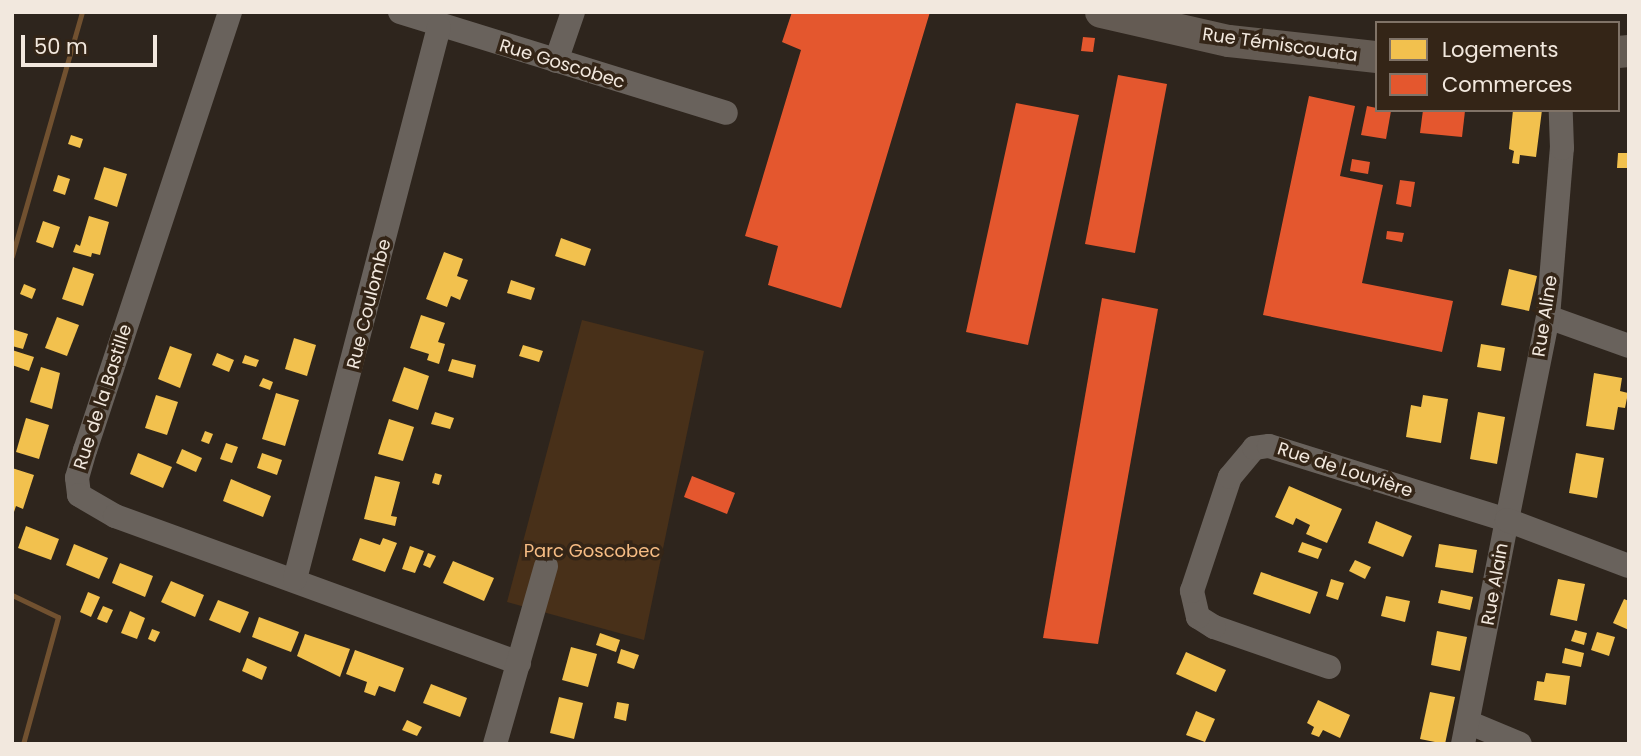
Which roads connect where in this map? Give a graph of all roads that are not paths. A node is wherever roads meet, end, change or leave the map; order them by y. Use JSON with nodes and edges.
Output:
{"nodes":[{"id":1,"x":230,"y":12,"type":"edge"},
{"id":2,"x":400,"y":12,"type":"edge"},
{"id":3,"x":573,"y":12,"type":"edge"},
{"id":4,"x":1101,"y":12,"type":"edge"},
{"id":5,"x":439,"y":27,"type":"junction"},
{"id":6,"x":1375,"y":57,"type":"edge"},
{"id":7,"x":556,"y":61,"type":"junction"},
{"id":8,"x":1561,"y":112,"type":"edge"},
{"id":9,"x":726,"y":113,"type":"dead end"},
{"id":10,"x":1548,"y":317,"type":"junction"},
{"id":11,"x":1629,"y":346,"type":"edge"},
{"id":12,"x":1507,"y":520,"type":"junction"},
{"id":13,"x":546,"y":566,"type":"dead end"},
{"id":14,"x":1629,"y":566,"type":"edge"},
{"id":15,"x":295,"y":579,"type":"junction"},
{"id":16,"x":519,"y":663,"type":"junction"},
{"id":17,"x":1329,"y":667,"type":"dead end"},
{"id":18,"x":1467,"y":733,"type":"edge"},
{"id":19,"x":495,"y":744,"type":"edge"},
{"id":20,"x":1520,"y":744,"type":"edge"}],
"edges":[{"from":1,"to":15,"type":"street","name":"Rue de la Bastille"},
{"from":2,"to":5,"type":"street","name":"Rue Goscobec"},
{"from":3,"to":7,"type":"street"},
{"from":4,"to":6,"type":"main road","name":"Rue Témiscouata"},
{"from":5,"to":7,"type":"street","name":"Rue Goscobec"},
{"from":5,"to":15,"type":"street","name":"Rue Coulombe"},
{"from":7,"to":9,"type":"street","name":"Rue Goscobec"},
{"from":8,"to":10,"type":"street","name":"Rue Aline"},
{"from":10,"to":11,"type":"street"},
{"from":10,"to":12,"type":"street","name":"Rue Aline"},
{"from":12,"to":14,"type":"street","name":"Rue Alain"},
{"from":12,"to":17,"type":"street","name":"Rue de Louvière"},
{"from":12,"to":18,"type":"street","name":"Rue Alain"},
{"from":13,"to":16,"type":"street"},
{"from":15,"to":16,"type":"street","name":"Rue de la Bastille"},
{"from":16,"to":19,"type":"street"},
{"from":18,"to":20,"type":"street","name":"Rue Alain"}]}
